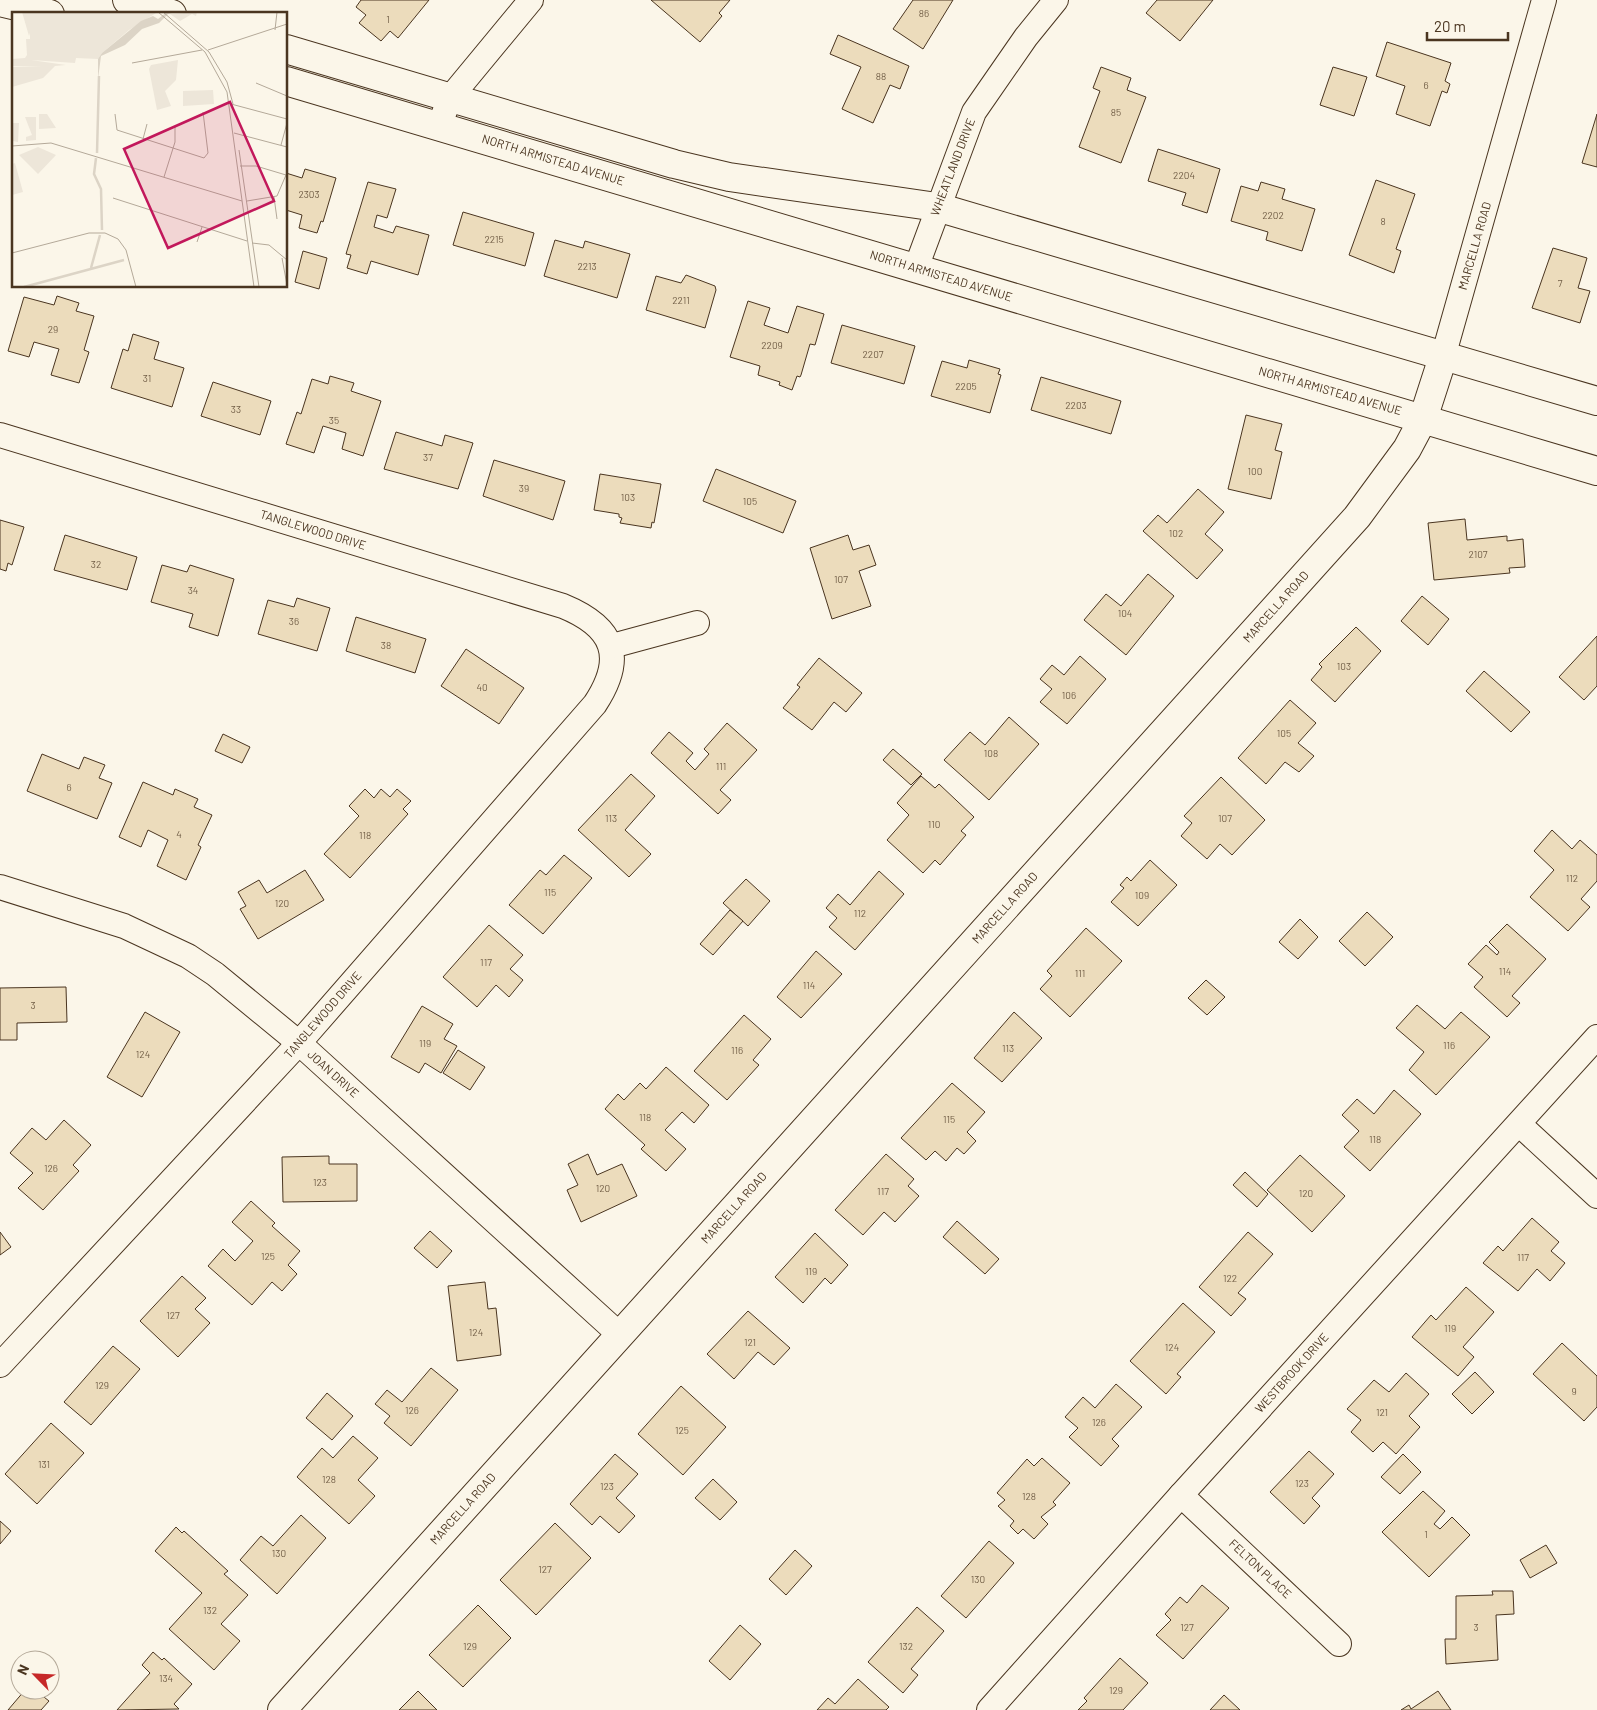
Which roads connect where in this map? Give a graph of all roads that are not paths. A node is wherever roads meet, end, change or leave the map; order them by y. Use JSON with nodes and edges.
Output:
{"nodes":[{"id":1,"x":127,"y":0,"type":"edge"},
{"id":2,"x":531,"y":0,"type":"edge"},
{"id":3,"x":1056,"y":0,"type":"edge"},
{"id":4,"x":1544,"y":0,"type":"edge"},
{"id":5,"x":16,"y":3,"type":"edge"},
{"id":6,"x":44,"y":12,"type":"edge"},
{"id":7,"x":166,"y":12,"type":"edge"},
{"id":8,"x":288,"y":49,"type":"edge"},
{"id":9,"x":288,"y":82,"type":"edge"},
{"id":10,"x":450,"y":98,"type":"junction"},
{"id":11,"x":439,"y":126,"type":"junction"},
{"id":12,"x":937,"y":207,"type":"junction"},
{"id":13,"x":916,"y":268,"type":"junction"},
{"id":14,"x":1443,"y":357,"type":"junction"},
{"id":15,"x":1597,"y":401,"type":"edge"},
{"id":16,"x":1423,"y":418,"type":"junction"},
{"id":17,"x":0,"y":435,"type":"edge"},
{"id":18,"x":1597,"y":470,"type":"edge"},
{"id":19,"x":697,"y":623,"type":"dead end"},
{"id":20,"x":612,"y":646,"type":"junction"},
{"id":21,"x":0,"y":887,"type":"edge"},
{"id":22,"x":1597,"y":1037,"type":"edge"},
{"id":23,"x":299,"y":1043,"type":"junction"},
{"id":24,"x":1519,"y":1124,"type":"junction"},
{"id":25,"x":1597,"y":1196,"type":"edge"},
{"id":26,"x":620,"y":1335,"type":"junction"},
{"id":27,"x":0,"y":1365,"type":"edge"},
{"id":28,"x":1181,"y":1495,"type":"junction"},
{"id":29,"x":1339,"y":1644,"type":"dead end"},
{"id":30,"x":282,"y":1710,"type":"edge"},
{"id":31,"x":989,"y":1710,"type":"edge"}],
"edges":[{"from":1,"to":7,"type":"main road"},
{"from":2,"to":10,"type":"street"},
{"from":3,"to":12,"type":"street","name":"WHEATLAND DRIVE"},
{"from":4,"to":14,"type":"street","name":"MARCELLA ROAD"},
{"from":5,"to":6,"type":"main road"},
{"from":8,"to":10,"type":"main road"},
{"from":9,"to":11,"type":"main road","name":"NORTH ARMISTEAD AVENUE"},
{"from":10,"to":11,"type":"street"},
{"from":10,"to":12,"type":"main road"},
{"from":11,"to":13,"type":"main road","name":"NORTH ARMISTEAD AVENUE"},
{"from":12,"to":13,"type":"street","name":"WHEATLAND DRIVE"},
{"from":12,"to":14,"type":"main road"},
{"from":13,"to":16,"type":"main road","name":"NORTH ARMISTEAD AVENUE"},
{"from":14,"to":15,"type":"main road"},
{"from":14,"to":16,"type":"main road","name":"MARCELLA ROAD"},
{"from":16,"to":18,"type":"main road","name":"NORTH ARMISTEAD AVENUE"},
{"from":16,"to":26,"type":"main road","name":"MARCELLA ROAD"},
{"from":17,"to":20,"type":"street","name":"TANGLEWOOD DRIVE"},
{"from":19,"to":20,"type":"street"},
{"from":20,"to":23,"type":"street","name":"TANGLEWOOD DRIVE"},
{"from":21,"to":23,"type":"street","name":"JOAN DRIVE"},
{"from":22,"to":24,"type":"street","name":"WESTBROOK DRIVE"},
{"from":23,"to":26,"type":"street","name":"JOAN DRIVE"},
{"from":23,"to":27,"type":"street","name":"TANGLEWOOD DRIVE"},
{"from":24,"to":25,"type":"street"},
{"from":24,"to":28,"type":"street","name":"WESTBROOK DRIVE"},
{"from":26,"to":30,"type":"main road","name":"MARCELLA ROAD"},
{"from":28,"to":29,"type":"street","name":"FELTON PLACE"},
{"from":28,"to":31,"type":"street","name":"WESTBROOK DRIVE"}]}
